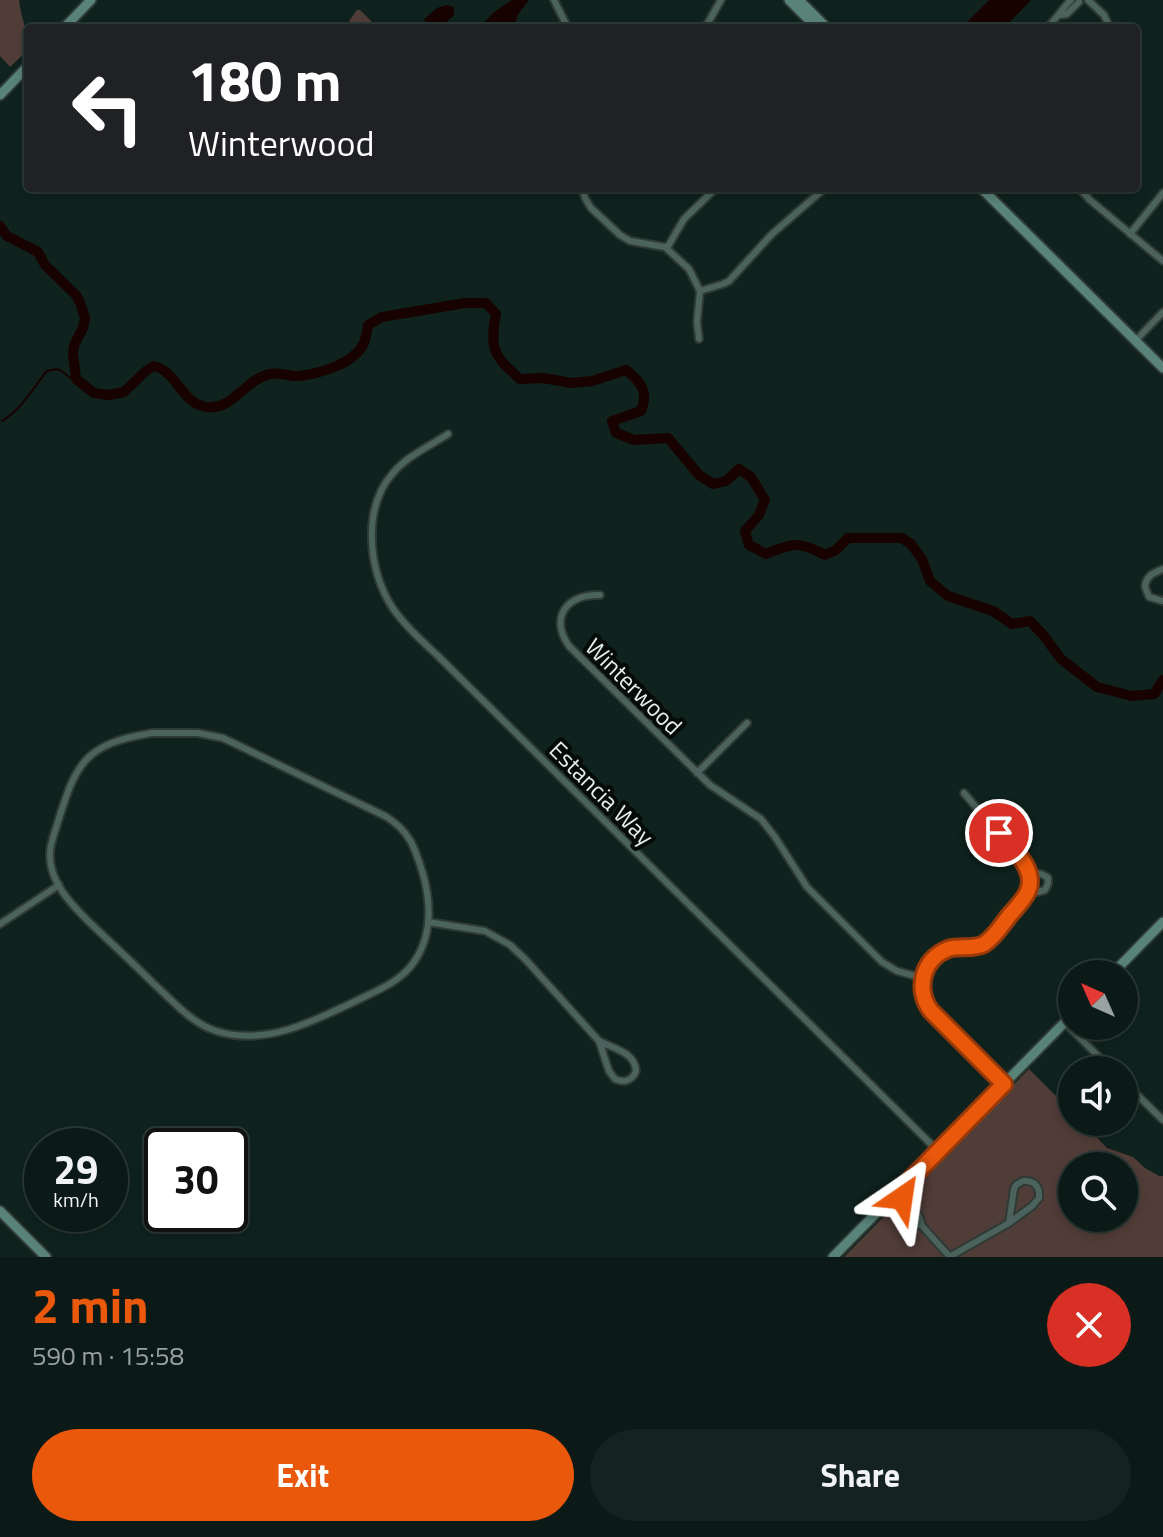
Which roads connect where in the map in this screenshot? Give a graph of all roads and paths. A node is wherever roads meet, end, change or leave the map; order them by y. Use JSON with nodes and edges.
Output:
{"nodes":[{"id":1,"x":91,"y":0,"type":"edge"},
{"id":2,"x":554,"y":0,"type":"edge"},
{"id":3,"x":721,"y":0,"type":"edge"},
{"id":4,"x":789,"y":0,"type":"edge"},
{"id":5,"x":799,"y":0,"type":"edge"},
{"id":6,"x":1088,"y":0,"type":"edge"},
{"id":7,"x":1075,"y":1,"type":"edge"},
{"id":8,"x":68,"y":24,"type":"edge"},
{"id":9,"x":566,"y":24,"type":"edge"},
{"id":10,"x":707,"y":24,"type":"edge"},
{"id":11,"x":813,"y":24,"type":"edge"},
{"id":12,"x":823,"y":24,"type":"edge"},
{"id":13,"x":1051,"y":24,"type":"edge"},
{"id":14,"x":1108,"y":24,"type":"edge"},
{"id":15,"x":24,"y":70,"type":"edge"},
{"id":16,"x":0,"y":95,"type":"edge"},
{"id":17,"x":583,"y":192,"type":"edge"},
{"id":18,"x":712,"y":192,"type":"edge"},
{"id":19,"x":820,"y":192,"type":"edge"},
{"id":20,"x":988,"y":192,"type":"edge"},
{"id":21,"x":1083,"y":192,"type":"edge"},
{"id":22,"x":1163,"y":193,"type":"edge"},
{"id":23,"x":1130,"y":234,"type":"junction"},
{"id":24,"x":667,"y":248,"type":"junction"},
{"id":25,"x":1163,"y":261,"type":"edge"},
{"id":26,"x":700,"y":291,"type":"junction"},
{"id":27,"x":1163,"y":312,"type":"edge"},
{"id":28,"x":699,"y":339,"type":"dead end"},
{"id":29,"x":1136,"y":340,"type":"junction"},
{"id":30,"x":1163,"y":368,"type":"edge"},
{"id":31,"x":448,"y":434,"type":"dead end"},
{"id":32,"x":1163,"y":569,"type":"edge"},
{"id":33,"x":600,"y":595,"type":"dead end"},
{"id":34,"x":1163,"y":601,"type":"edge"},
{"id":35,"x":747,"y":723,"type":"dead end"},
{"id":36,"x":697,"y":773,"type":"junction"},
{"id":37,"x":964,"y":793,"type":"dead end"},
{"id":38,"x":1028,"y":876,"type":"junction"},
{"id":39,"x":59,"y":885,"type":"junction"},
{"id":40,"x":1029,"y":890,"type":"junction"},
{"id":41,"x":428,"y":922,"type":"junction"},
{"id":42,"x":1163,"y":922,"type":"edge"},
{"id":43,"x":0,"y":924,"type":"edge"},
{"id":44,"x":1126,"y":960,"type":"edge"},
{"id":45,"x":923,"y":978,"type":"junction"},
{"id":46,"x":1058,"y":1029,"type":"edge"},
{"id":47,"x":1086,"y":1040,"type":"edge"},
{"id":48,"x":599,"y":1041,"type":"junction"},
{"id":49,"x":1100,"y":1056,"type":"edge"},
{"id":50,"x":1004,"y":1084,"type":"junction"},
{"id":51,"x":1138,"y":1096,"type":"edge"},
{"id":52,"x":1163,"y":1120,"type":"edge"},
{"id":53,"x":938,"y":1151,"type":"junction"},
{"id":54,"x":897,"y":1193,"type":"junction"},
{"id":55,"x":889,"y":1201,"type":"junction"},
{"id":56,"x":0,"y":1211,"type":"edge"},
{"id":57,"x":1009,"y":1223,"type":"junction"},
{"id":58,"x":922,"y":1226,"type":"junction"},
{"id":59,"x":46,"y":1257,"type":"edge"},
{"id":60,"x":833,"y":1257,"type":"edge"},
{"id":61,"x":950,"y":1257,"type":"edge"}],
"edges":[{"from":1,"to":8,"type":"street"},
{"from":2,"to":9,"type":"street"},
{"from":3,"to":10,"type":"street"},
{"from":4,"to":11,"type":"street"},
{"from":5,"to":12,"type":"street"},
{"from":6,"to":14,"type":"street"},
{"from":7,"to":13,"type":"street"},
{"from":15,"to":16,"type":"street"},
{"from":17,"to":24,"type":"street"},
{"from":18,"to":24,"type":"street"},
{"from":19,"to":26,"type":"street"},
{"from":20,"to":29,"type":"street"},
{"from":21,"to":23,"type":"street"},
{"from":22,"to":23,"type":"street"},
{"from":23,"to":25,"type":"street"},
{"from":24,"to":26,"type":"street"},
{"from":26,"to":28,"type":"street"},
{"from":27,"to":29,"type":"street"},
{"from":29,"to":30,"type":"street"},
{"from":31,"to":53,"type":"street","name":"Estancia Way"},
{"from":32,"to":34,"type":"street"},
{"from":33,"to":36,"type":"street","name":"Winterwood"},
{"from":35,"to":36,"type":"street"},
{"from":36,"to":45,"type":"street","name":"Winterwood"},
{"from":37,"to":38,"type":"street"},
{"from":38,"to":40,"type":"street"},
{"from":38,"to":40,"type":"street"},
{"from":39,"to":41,"type":"street"},
{"from":39,"to":41,"type":"street"},
{"from":39,"to":43,"type":"street"},
{"from":40,"to":45,"type":"street"},
{"from":41,"to":48,"type":"street"},
{"from":42,"to":44,"type":"street"},
{"from":45,"to":50,"type":"street"},
{"from":46,"to":50,"type":"street"},
{"from":47,"to":49,"type":"street"},
{"from":48,"to":48,"type":"street"},
{"from":50,"to":53,"type":"street"},
{"from":51,"to":52,"type":"street"},
{"from":53,"to":54,"type":"street"},
{"from":54,"to":55,"type":"street"},
{"from":54,"to":58,"type":"street"},
{"from":55,"to":58,"type":"street"},
{"from":55,"to":60,"type":"street"},
{"from":56,"to":59,"type":"street"},
{"from":57,"to":57,"type":"street"},
{"from":57,"to":61,"type":"street"},
{"from":58,"to":61,"type":"street"}]}
